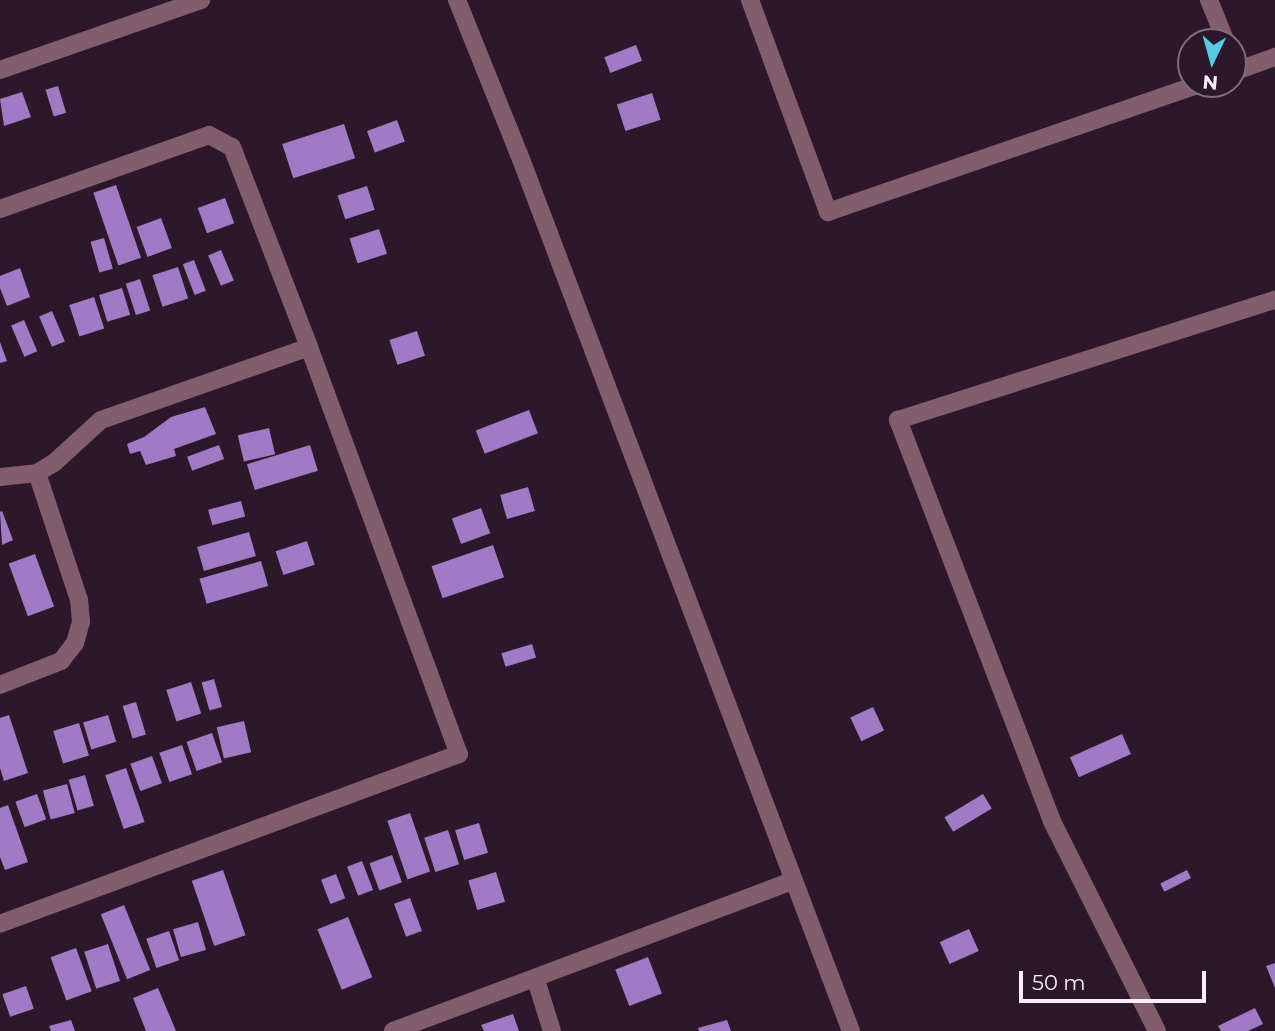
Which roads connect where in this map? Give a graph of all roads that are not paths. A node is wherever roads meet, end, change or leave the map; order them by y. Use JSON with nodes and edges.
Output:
{"nodes":[{"id":1,"x":201,"y":0,"type":"edge"},
{"id":2,"x":457,"y":0,"type":"edge"},
{"id":3,"x":750,"y":0,"type":"edge"},
{"id":4,"x":1209,"y":0,"type":"edge"},
{"id":5,"x":1220,"y":28,"type":"edge"},
{"id":6,"x":1275,"y":57,"type":"edge"},
{"id":7,"x":1247,"y":65,"type":"edge"},
{"id":8,"x":0,"y":69,"type":"edge"},
{"id":9,"x":1177,"y":92,"type":"edge"},
{"id":10,"x":0,"y":209,"type":"edge"},
{"id":11,"x":1275,"y":299,"type":"edge"},
{"id":12,"x":309,"y":347,"type":"junction"},
{"id":13,"x":37,"y":473,"type":"junction"},
{"id":14,"x":0,"y":477,"type":"edge"},
{"id":15,"x":0,"y":685,"type":"edge"},
{"id":16,"x":793,"y":881,"type":"junction"},
{"id":17,"x":0,"y":924,"type":"edge"},
{"id":18,"x":536,"y":980,"type":"junction"},
{"id":19,"x":393,"y":1031,"type":"edge"},
{"id":20,"x":552,"y":1031,"type":"edge"},
{"id":21,"x":851,"y":1031,"type":"edge"},
{"id":22,"x":1157,"y":1031,"type":"edge"}],
"edges":[{"from":1,"to":8,"type":"street"},
{"from":2,"to":16,"type":"street"},
{"from":3,"to":9,"type":"street"},
{"from":4,"to":5,"type":"street"},
{"from":6,"to":7,"type":"street"},
{"from":10,"to":12,"type":"street"},
{"from":11,"to":22,"type":"street"},
{"from":12,"to":13,"type":"street"},
{"from":12,"to":17,"type":"street"},
{"from":13,"to":14,"type":"street"},
{"from":13,"to":15,"type":"street"},
{"from":16,"to":18,"type":"street"},
{"from":16,"to":21,"type":"street"},
{"from":18,"to":19,"type":"street"},
{"from":18,"to":20,"type":"street"}]}
